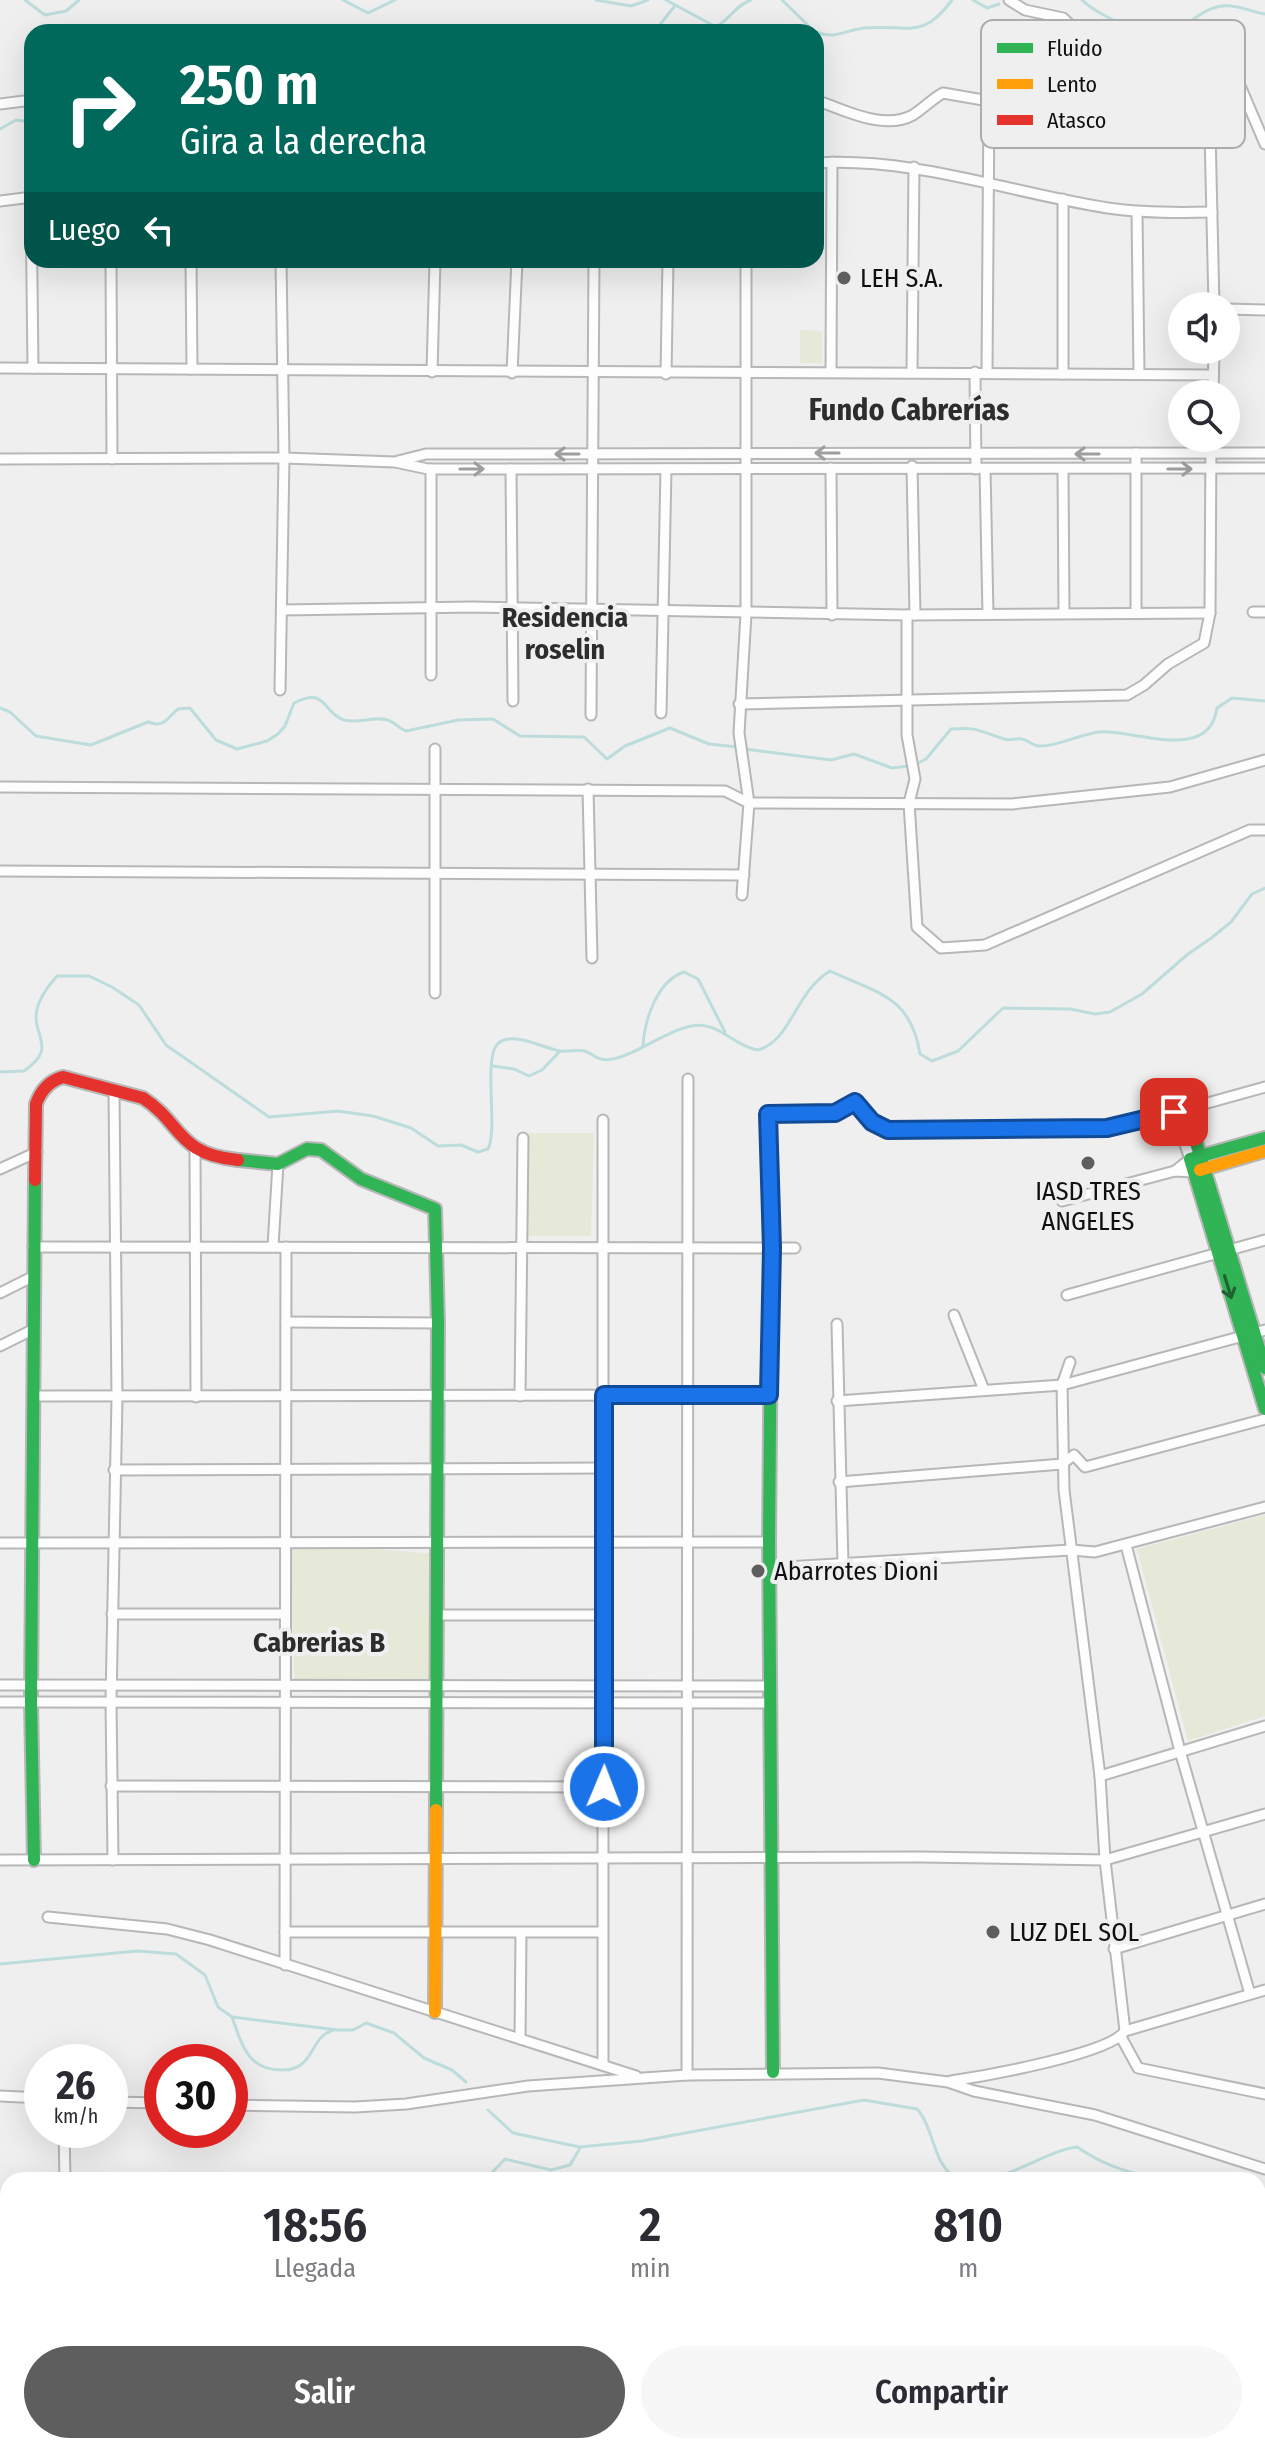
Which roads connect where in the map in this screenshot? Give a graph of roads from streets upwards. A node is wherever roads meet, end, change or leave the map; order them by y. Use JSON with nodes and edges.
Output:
{"nodes":[{"id":1,"x":1009,"y":0,"type":"edge"},
{"id":2,"x":1065,"y":20,"type":"edge"},
{"id":3,"x":1245,"y":96,"type":"edge"},
{"id":4,"x":981,"y":100,"type":"edge"},
{"id":5,"x":24,"y":101,"type":"edge"},
{"id":6,"x":824,"y":103,"type":"edge"},
{"id":7,"x":0,"y":104,"type":"edge"},
{"id":8,"x":1263,"y":132,"type":"edge"},
{"id":9,"x":1265,"y":144,"type":"edge"},
{"id":10,"x":989,"y":148,"type":"edge"},
{"id":11,"x":1210,"y":148,"type":"edge"},
{"id":12,"x":824,"y":162,"type":"edge"},
{"id":13,"x":832,"y":162,"type":"junction"},
{"id":14,"x":914,"y":167,"type":"junction"},
{"id":15,"x":989,"y":183,"type":"junction"},
{"id":16,"x":24,"y":198,"type":"edge"},
{"id":17,"x":1063,"y":199,"type":"junction"},
{"id":18,"x":0,"y":201,"type":"edge"},
{"id":19,"x":1137,"y":212,"type":"junction"},
{"id":20,"x":1212,"y":212,"type":"junction"},
{"id":21,"x":32,"y":268,"type":"edge"},
{"id":22,"x":111,"y":268,"type":"edge"},
{"id":23,"x":191,"y":268,"type":"edge"},
{"id":24,"x":281,"y":268,"type":"edge"},
{"id":25,"x":435,"y":268,"type":"edge"},
{"id":26,"x":517,"y":268,"type":"edge"},
{"id":27,"x":594,"y":268,"type":"edge"},
{"id":28,"x":668,"y":268,"type":"edge"},
{"id":29,"x":746,"y":268,"type":"edge"},
{"id":30,"x":1214,"y":292,"type":"edge"},
{"id":31,"x":1240,"y":309,"type":"edge"},
{"id":32,"x":1265,"y":310,"type":"edge"},
{"id":33,"x":1213,"y":364,"type":"edge"},
{"id":34,"x":0,"y":368,"type":"edge"},
{"id":35,"x":33,"y":368,"type":"junction"},
{"id":36,"x":111,"y":369,"type":"junction"},
{"id":37,"x":192,"y":369,"type":"junction"},
{"id":38,"x":282,"y":372,"type":"junction"},
{"id":39,"x":432,"y":372,"type":"junction"},
{"id":40,"x":831,"y":372,"type":"junction"},
{"id":41,"x":912,"y":372,"type":"junction"},
{"id":42,"x":975,"y":372,"type":"junction"},
{"id":43,"x":987,"y":372,"type":"junction"},
{"id":44,"x":512,"y":373,"type":"junction"},
{"id":45,"x":594,"y":373,"type":"junction"},
{"id":46,"x":744,"y":373,"type":"junction"},
{"id":47,"x":1139,"y":373,"type":"junction"},
{"id":48,"x":666,"y":374,"type":"junction"},
{"id":49,"x":1063,"y":374,"type":"junction"},
{"id":50,"x":1213,"y":375,"type":"junction"},
{"id":51,"x":1213,"y":380,"type":"edge"},
{"id":52,"x":745,"y":453,"type":"junction"},
{"id":53,"x":1136,"y":453,"type":"junction"},
{"id":54,"x":1210,"y":453,"type":"junction"},
{"id":55,"x":1265,"y":453,"type":"edge"},
{"id":56,"x":594,"y":454,"type":"junction"},
{"id":57,"x":912,"y":454,"type":"junction"},
{"id":58,"x":976,"y":454,"type":"junction"},
{"id":59,"x":284,"y":458,"type":"junction"},
{"id":60,"x":0,"y":459,"type":"edge"},
{"id":61,"x":112,"y":459,"type":"junction"},
{"id":62,"x":395,"y":462,"type":"junction"},
{"id":63,"x":831,"y":468,"type":"junction"},
{"id":64,"x":1210,"y":468,"type":"junction"},
{"id":65,"x":1265,"y":468,"type":"edge"},
{"id":66,"x":431,"y":469,"type":"junction"},
{"id":67,"x":511,"y":469,"type":"junction"},
{"id":68,"x":593,"y":469,"type":"junction"},
{"id":69,"x":666,"y":469,"type":"junction"},
{"id":70,"x":745,"y":469,"type":"junction"},
{"id":71,"x":912,"y":469,"type":"junction"},
{"id":72,"x":981,"y":469,"type":"junction"},
{"id":73,"x":1063,"y":469,"type":"junction"},
{"id":74,"x":1136,"y":469,"type":"junction"},
{"id":75,"x":431,"y":608,"type":"junction"},
{"id":76,"x":512,"y":608,"type":"junction"},
{"id":77,"x":282,"y":610,"type":"junction"},
{"id":78,"x":592,"y":610,"type":"junction"},
{"id":79,"x":663,"y":612,"type":"junction"},
{"id":80,"x":1064,"y":612,"type":"junction"},
{"id":81,"x":1253,"y":612,"type":"dead end"},
{"id":82,"x":1265,"y":612,"type":"edge"},
{"id":83,"x":1136,"y":613,"type":"junction"},
{"id":84,"x":1210,"y":613,"type":"junction"},
{"id":85,"x":746,"y":614,"type":"junction"},
{"id":86,"x":988,"y":614,"type":"junction"},
{"id":87,"x":832,"y":615,"type":"junction"},
{"id":88,"x":911,"y":615,"type":"junction"},
{"id":89,"x":431,"y":675,"type":"dead end"},
{"id":90,"x":280,"y":690,"type":"dead end"},
{"id":91,"x":513,"y":701,"type":"dead end"},
{"id":92,"x":907,"y":702,"type":"junction"},
{"id":93,"x":739,"y":704,"type":"junction"},
{"id":94,"x":661,"y":713,"type":"dead end"},
{"id":95,"x":591,"y":715,"type":"dead end"},
{"id":96,"x":435,"y":749,"type":"dead end"},
{"id":97,"x":1265,"y":760,"type":"edge"},
{"id":98,"x":0,"y":787,"type":"edge"},
{"id":99,"x":435,"y":788,"type":"junction"},
{"id":100,"x":588,"y":789,"type":"junction"},
{"id":101,"x":749,"y":803,"type":"junction"},
{"id":102,"x":909,"y":803,"type":"junction"},
{"id":103,"x":1265,"y":830,"type":"edge"},
{"id":104,"x":0,"y":871,"type":"edge"},
{"id":105,"x":435,"y":874,"type":"junction"},
{"id":106,"x":590,"y":875,"type":"junction"},
{"id":107,"x":744,"y":875,"type":"junction"},
{"id":108,"x":742,"y":895,"type":"dead end"},
{"id":109,"x":592,"y":958,"type":"dead end"},
{"id":110,"x":435,"y":993,"type":"dead end"},
{"id":111,"x":688,"y":1079,"type":"dead end"},
{"id":112,"x":1265,"y":1087,"type":"edge"},
{"id":113,"x":114,"y":1091,"type":"junction"},
{"id":114,"x":1180,"y":1110,"type":"junction"},
{"id":115,"x":603,"y":1120,"type":"dead end"},
{"id":116,"x":523,"y":1138,"type":"dead end"},
{"id":117,"x":1265,"y":1138,"type":"edge"},
{"id":118,"x":195,"y":1148,"type":"junction"},
{"id":119,"x":1265,"y":1151,"type":"edge"},
{"id":120,"x":37,"y":1152,"type":"junction"},
{"id":121,"x":278,"y":1164,"type":"junction"},
{"id":122,"x":1197,"y":1164,"type":"junction"},
{"id":123,"x":0,"y":1169,"type":"edge"},
{"id":124,"x":1062,"y":1201,"type":"dead end"},
{"id":125,"x":1265,"y":1240,"type":"edge"},
{"id":126,"x":686,"y":1245,"type":"junction"},
{"id":127,"x":114,"y":1246,"type":"junction"},
{"id":128,"x":273,"y":1246,"type":"junction"},
{"id":129,"x":520,"y":1246,"type":"junction"},
{"id":130,"x":604,"y":1246,"type":"junction"},
{"id":131,"x":33,"y":1247,"type":"junction"},
{"id":132,"x":194,"y":1247,"type":"junction"},
{"id":133,"x":286,"y":1247,"type":"junction"},
{"id":134,"x":436,"y":1247,"type":"junction"},
{"id":135,"x":772,"y":1248,"type":"junction"},
{"id":136,"x":795,"y":1248,"type":"dead end"},
{"id":137,"x":1224,"y":1252,"type":"junction"},
{"id":138,"x":34,"y":1276,"type":"junction"},
{"id":139,"x":0,"y":1293,"type":"edge"},
{"id":140,"x":1067,"y":1295,"type":"dead end"},
{"id":141,"x":954,"y":1315,"type":"dead end"},
{"id":142,"x":286,"y":1322,"type":"junction"},
{"id":143,"x":438,"y":1323,"type":"junction"},
{"id":144,"x":837,"y":1324,"type":"dead end"},
{"id":145,"x":34,"y":1329,"type":"junction"},
{"id":146,"x":1254,"y":1333,"type":"edge"},
{"id":147,"x":0,"y":1346,"type":"edge"},
{"id":148,"x":1070,"y":1362,"type":"dead end"},
{"id":149,"x":1265,"y":1368,"type":"edge"},
{"id":150,"x":1062,"y":1385,"type":"junction"},
{"id":151,"x":984,"y":1390,"type":"junction"},
{"id":152,"x":686,"y":1394,"type":"junction"},
{"id":153,"x":287,"y":1395,"type":"junction"},
{"id":154,"x":604,"y":1395,"type":"junction"},
{"id":155,"x":769,"y":1395,"type":"junction"},
{"id":156,"x":35,"y":1396,"type":"junction"},
{"id":157,"x":437,"y":1396,"type":"junction"},
{"id":158,"x":520,"y":1396,"type":"junction"},
{"id":159,"x":196,"y":1397,"type":"junction"},
{"id":160,"x":117,"y":1398,"type":"junction"},
{"id":161,"x":837,"y":1401,"type":"junction"},
{"id":162,"x":1265,"y":1409,"type":"edge"},
{"id":163,"x":1265,"y":1419,"type":"edge"},
{"id":164,"x":1062,"y":1464,"type":"junction"},
{"id":165,"x":284,"y":1468,"type":"junction"},
{"id":166,"x":436,"y":1468,"type":"junction"},
{"id":167,"x":603,"y":1468,"type":"junction"},
{"id":168,"x":114,"y":1470,"type":"junction"},
{"id":169,"x":839,"y":1482,"type":"junction"},
{"id":170,"x":1265,"y":1507,"type":"edge"},
{"id":171,"x":602,"y":1540,"type":"junction"},
{"id":172,"x":437,"y":1541,"type":"junction"},
{"id":173,"x":686,"y":1541,"type":"junction"},
{"id":174,"x":113,"y":1542,"type":"junction"},
{"id":175,"x":283,"y":1542,"type":"junction"},
{"id":176,"x":769,"y":1542,"type":"junction"},
{"id":177,"x":0,"y":1543,"type":"edge"},
{"id":178,"x":35,"y":1543,"type":"junction"},
{"id":179,"x":1126,"y":1545,"type":"junction"},
{"id":180,"x":1071,"y":1550,"type":"junction"},
{"id":181,"x":843,"y":1564,"type":"junction"},
{"id":182,"x":769,"y":1568,"type":"junction"},
{"id":183,"x":112,"y":1614,"type":"junction"},
{"id":184,"x":283,"y":1614,"type":"junction"},
{"id":185,"x":436,"y":1615,"type":"junction"},
{"id":186,"x":603,"y":1615,"type":"junction"},
{"id":187,"x":0,"y":1685,"type":"edge"},
{"id":188,"x":32,"y":1685,"type":"junction"},
{"id":189,"x":111,"y":1686,"type":"junction"},
{"id":190,"x":284,"y":1686,"type":"junction"},
{"id":191,"x":687,"y":1686,"type":"junction"},
{"id":192,"x":770,"y":1686,"type":"junction"},
{"id":193,"x":436,"y":1687,"type":"junction"},
{"id":194,"x":605,"y":1687,"type":"junction"},
{"id":195,"x":111,"y":1701,"type":"junction"},
{"id":196,"x":0,"y":1702,"type":"edge"},
{"id":197,"x":31,"y":1702,"type":"junction"},
{"id":198,"x":284,"y":1702,"type":"junction"},
{"id":199,"x":436,"y":1702,"type":"junction"},
{"id":200,"x":687,"y":1702,"type":"junction"},
{"id":201,"x":605,"y":1703,"type":"junction"},
{"id":202,"x":770,"y":1703,"type":"junction"},
{"id":203,"x":1265,"y":1726,"type":"edge"},
{"id":204,"x":1180,"y":1751,"type":"junction"},
{"id":205,"x":1100,"y":1776,"type":"junction"},
{"id":206,"x":111,"y":1786,"type":"junction"},
{"id":207,"x":284,"y":1786,"type":"junction"},
{"id":208,"x":437,"y":1786,"type":"junction"},
{"id":209,"x":604,"y":1787,"type":"junction"},
{"id":210,"x":1265,"y":1814,"type":"edge"},
{"id":211,"x":1203,"y":1833,"type":"junction"},
{"id":212,"x":686,"y":1859,"type":"junction"},
{"id":213,"x":0,"y":1860,"type":"edge"},
{"id":214,"x":34,"y":1860,"type":"junction"},
{"id":215,"x":113,"y":1860,"type":"junction"},
{"id":216,"x":285,"y":1860,"type":"junction"},
{"id":217,"x":435,"y":1860,"type":"junction"},
{"id":218,"x":602,"y":1860,"type":"junction"},
{"id":219,"x":770,"y":1860,"type":"junction"},
{"id":220,"x":1105,"y":1860,"type":"junction"},
{"id":221,"x":1265,"y":1904,"type":"edge"},
{"id":222,"x":48,"y":1917,"type":"dead end"},
{"id":223,"x":1227,"y":1917,"type":"junction"},
{"id":224,"x":285,"y":1932,"type":"junction"},
{"id":225,"x":602,"y":1932,"type":"junction"},
{"id":226,"x":433,"y":1933,"type":"junction"},
{"id":227,"x":521,"y":1933,"type":"junction"},
{"id":228,"x":1114,"y":1949,"type":"junction"},
{"id":229,"x":285,"y":1965,"type":"junction"},
{"id":230,"x":1265,"y":1990,"type":"edge"},
{"id":231,"x":1250,"y":1994,"type":"junction"},
{"id":232,"x":435,"y":2012,"type":"junction"},
{"id":233,"x":1123,"y":2034,"type":"junction"},
{"id":234,"x":520,"y":2039,"type":"junction"},
{"id":235,"x":603,"y":2065,"type":"junction"},
{"id":236,"x":773,"y":2072,"type":"junction"},
{"id":237,"x":687,"y":2075,"type":"junction"},
{"id":238,"x":643,"y":2079,"type":"junction"},
{"id":239,"x":948,"y":2082,"type":"junction"},
{"id":240,"x":1265,"y":2094,"type":"edge"},
{"id":241,"x":0,"y":2096,"type":"edge"},
{"id":242,"x":24,"y":2097,"type":"edge"},
{"id":243,"x":248,"y":2105,"type":"edge"},
{"id":244,"x":64,"y":2148,"type":"edge"},
{"id":245,"x":1265,"y":2169,"type":"edge"},
{"id":246,"x":65,"y":2172,"type":"edge"}],
"edges":[{"from":1,"to":2,"type":"street"},
{"from":3,"to":8,"type":"street"},
{"from":4,"to":6,"type":"street"},
{"from":5,"to":7,"type":"street"},
{"from":8,"to":9,"type":"street"},
{"from":10,"to":15,"type":"street"},
{"from":11,"to":20,"type":"street"},
{"from":12,"to":13,"type":"street"},
{"from":13,"to":14,"type":"street"},
{"from":13,"to":40,"type":"street"},
{"from":14,"to":15,"type":"street"},
{"from":14,"to":41,"type":"street"},
{"from":15,"to":17,"type":"street"},
{"from":15,"to":43,"type":"street"},
{"from":16,"to":18,"type":"street"},
{"from":17,"to":19,"type":"street"},
{"from":17,"to":49,"type":"street"},
{"from":19,"to":20,"type":"street"},
{"from":19,"to":47,"type":"street"},
{"from":20,"to":30,"type":"street"},
{"from":21,"to":35,"type":"street"},
{"from":22,"to":36,"type":"street"},
{"from":23,"to":37,"type":"street"},
{"from":24,"to":38,"type":"street"},
{"from":25,"to":39,"type":"street"},
{"from":26,"to":44,"type":"street"},
{"from":27,"to":45,"type":"street"},
{"from":28,"to":48,"type":"street"},
{"from":29,"to":46,"type":"street"},
{"from":31,"to":32,"type":"street"},
{"from":33,"to":50,"type":"street"},
{"from":34,"to":35,"type":"street"},
{"from":35,"to":36,"type":"street"},
{"from":36,"to":37,"type":"street"},
{"from":36,"to":61,"type":"street"},
{"from":37,"to":38,"type":"street"},
{"from":38,"to":39,"type":"street"},
{"from":38,"to":59,"type":"street"},
{"from":39,"to":44,"type":"street"},
{"from":40,"to":41,"type":"street"},
{"from":40,"to":46,"type":"street"},
{"from":41,"to":42,"type":"street"},
{"from":42,"to":43,"type":"street"},
{"from":42,"to":58,"type":"street"},
{"from":43,"to":49,"type":"street"},
{"from":44,"to":45,"type":"street"},
{"from":45,"to":48,"type":"street"},
{"from":45,"to":56,"type":"street"},
{"from":46,"to":48,"type":"street"},
{"from":46,"to":52,"type":"street"},
{"from":47,"to":49,"type":"street"},
{"from":47,"to":50,"type":"street"},
{"from":50,"to":51,"type":"street"},
{"from":52,"to":56,"type":"street"},
{"from":57,"to":52,"type":"street","one_way":true},
{"from":52,"to":70,"type":"street"},
{"from":53,"to":54,"type":"street"},
{"from":53,"to":58,"type":"street","one_way":true},
{"from":53,"to":74,"type":"street"},
{"from":54,"to":55,"type":"street"},
{"from":54,"to":64,"type":"street"},
{"from":56,"to":62,"type":"street","one_way":true},
{"from":56,"to":68,"type":"street"},
{"from":57,"to":58,"type":"street"},
{"from":57,"to":71,"type":"street"},
{"from":58,"to":72,"type":"street"},
{"from":59,"to":61,"type":"street"},
{"from":59,"to":62,"type":"street"},
{"from":59,"to":77,"type":"street"},
{"from":60,"to":61,"type":"street"},
{"from":62,"to":66,"type":"street"},
{"from":63,"to":70,"type":"street"},
{"from":63,"to":71,"type":"street"},
{"from":63,"to":87,"type":"street"},
{"from":64,"to":65,"type":"street"},
{"from":74,"to":64,"type":"street","one_way":true},
{"from":64,"to":84,"type":"street"},
{"from":66,"to":67,"type":"street","one_way":true},
{"from":66,"to":75,"type":"street"},
{"from":67,"to":68,"type":"street"},
{"from":67,"to":76,"type":"street"},
{"from":68,"to":69,"type":"street"},
{"from":68,"to":78,"type":"street"},
{"from":69,"to":70,"type":"street"},
{"from":69,"to":79,"type":"street"},
{"from":70,"to":85,"type":"street"},
{"from":71,"to":72,"type":"street"},
{"from":71,"to":88,"type":"street"},
{"from":72,"to":73,"type":"street"},
{"from":72,"to":86,"type":"street"},
{"from":73,"to":74,"type":"street"},
{"from":73,"to":80,"type":"street"},
{"from":74,"to":83,"type":"street"},
{"from":75,"to":76,"type":"street"},
{"from":75,"to":77,"type":"street"},
{"from":75,"to":89,"type":"street"},
{"from":76,"to":78,"type":"street"},
{"from":76,"to":91,"type":"street"},
{"from":77,"to":90,"type":"street"},
{"from":78,"to":79,"type":"street"},
{"from":78,"to":95,"type":"street"},
{"from":79,"to":85,"type":"street"},
{"from":79,"to":94,"type":"street"},
{"from":80,"to":83,"type":"street"},
{"from":80,"to":86,"type":"street"},
{"from":81,"to":82,"type":"street"},
{"from":83,"to":84,"type":"street"},
{"from":84,"to":92,"type":"street"},
{"from":85,"to":87,"type":"street"},
{"from":85,"to":93,"type":"street"},
{"from":86,"to":88,"type":"street"},
{"from":87,"to":88,"type":"street"},
{"from":88,"to":92,"type":"street"},
{"from":92,"to":93,"type":"street"},
{"from":92,"to":102,"type":"street"},
{"from":93,"to":101,"type":"street"},
{"from":96,"to":99,"type":"street"},
{"from":97,"to":102,"type":"street"},
{"from":98,"to":99,"type":"street"},
{"from":99,"to":100,"type":"street"},
{"from":99,"to":105,"type":"street"},
{"from":100,"to":101,"type":"street"},
{"from":100,"to":106,"type":"street"},
{"from":101,"to":102,"type":"street"},
{"from":101,"to":107,"type":"street"},
{"from":102,"to":103,"type":"street"},
{"from":104,"to":105,"type":"street"},
{"from":105,"to":106,"type":"street"},
{"from":105,"to":110,"type":"street"},
{"from":106,"to":107,"type":"street"},
{"from":106,"to":109,"type":"street"},
{"from":107,"to":108,"type":"street"},
{"from":111,"to":126,"type":"street"},
{"from":112,"to":114,"type":"street"},
{"from":113,"to":118,"type":"street"},
{"from":113,"to":120,"type":"street"},
{"from":113,"to":127,"type":"street"},
{"from":114,"to":122,"type":"street"},
{"from":114,"to":135,"type":"street"},
{"from":115,"to":130,"type":"street"},
{"from":116,"to":129,"type":"street"},
{"from":117,"to":122,"type":"street"},
{"from":118,"to":121,"type":"street"},
{"from":118,"to":132,"type":"street"},
{"from":119,"to":122,"type":"street"},
{"from":120,"to":123,"type":"street"},
{"from":120,"to":131,"type":"street"},
{"from":121,"to":128,"type":"street"},
{"from":121,"to":134,"type":"street"},
{"from":122,"to":124,"type":"street"},
{"from":122,"to":137,"type":"street"},
{"from":125,"to":137,"type":"street"},
{"from":126,"to":130,"type":"street"},
{"from":126,"to":135,"type":"street"},
{"from":126,"to":152,"type":"street"},
{"from":127,"to":131,"type":"street"},
{"from":127,"to":132,"type":"street"},
{"from":127,"to":160,"type":"street"},
{"from":128,"to":132,"type":"street"},
{"from":128,"to":133,"type":"street"},
{"from":129,"to":130,"type":"street"},
{"from":129,"to":134,"type":"street"},
{"from":129,"to":158,"type":"street"},
{"from":130,"to":154,"type":"street"},
{"from":131,"to":138,"type":"street"},
{"from":132,"to":159,"type":"street"},
{"from":133,"to":134,"type":"street"},
{"from":133,"to":142,"type":"street"},
{"from":134,"to":143,"type":"street"},
{"from":135,"to":136,"type":"street"},
{"from":135,"to":155,"type":"street"},
{"from":137,"to":140,"type":"street"},
{"from":137,"to":146,"type":"street"},
{"from":138,"to":139,"type":"street"},
{"from":138,"to":145,"type":"street"},
{"from":141,"to":151,"type":"street"},
{"from":142,"to":143,"type":"street"},
{"from":142,"to":153,"type":"street"},
{"from":143,"to":157,"type":"street"},
{"from":144,"to":161,"type":"street"},
{"from":145,"to":147,"type":"street"},
{"from":145,"to":156,"type":"street"},
{"from":146,"to":149,"type":"street"},
{"from":146,"to":150,"type":"street"},
{"from":146,"to":162,"type":"street"},
{"from":148,"to":150,"type":"street"},
{"from":150,"to":151,"type":"street"},
{"from":150,"to":164,"type":"street"},
{"from":151,"to":161,"type":"street"},
{"from":152,"to":154,"type":"street"},
{"from":152,"to":155,"type":"street"},
{"from":152,"to":173,"type":"street"},
{"from":153,"to":157,"type":"street"},
{"from":153,"to":159,"type":"street"},
{"from":153,"to":165,"type":"street"},
{"from":154,"to":158,"type":"street"},
{"from":154,"to":167,"type":"street"},
{"from":155,"to":176,"type":"street"},
{"from":156,"to":160,"type":"street"},
{"from":156,"to":178,"type":"street"},
{"from":157,"to":158,"type":"street"},
{"from":157,"to":166,"type":"street"},
{"from":159,"to":160,"type":"street"},
{"from":160,"to":168,"type":"street"},
{"from":161,"to":169,"type":"street"},
{"from":163,"to":164,"type":"street"},
{"from":164,"to":169,"type":"street"},
{"from":164,"to":180,"type":"street"},
{"from":165,"to":166,"type":"street"},
{"from":165,"to":168,"type":"street"},
{"from":165,"to":175,"type":"street"},
{"from":166,"to":167,"type":"street"},
{"from":166,"to":172,"type":"street"},
{"from":167,"to":171,"type":"street"},
{"from":168,"to":174,"type":"street"},
{"from":169,"to":181,"type":"street"},
{"from":170,"to":179,"type":"street"},
{"from":171,"to":172,"type":"street"},
{"from":171,"to":173,"type":"street"},
{"from":171,"to":186,"type":"street"},
{"from":172,"to":175,"type":"street"},
{"from":172,"to":185,"type":"street"},
{"from":173,"to":176,"type":"street"},
{"from":173,"to":191,"type":"street"},
{"from":174,"to":175,"type":"street"},
{"from":174,"to":178,"type":"street"},
{"from":174,"to":183,"type":"street"},
{"from":175,"to":184,"type":"street"},
{"from":176,"to":182,"type":"street"},
{"from":177,"to":178,"type":"street"},
{"from":178,"to":188,"type":"street"},
{"from":179,"to":180,"type":"street"},
{"from":179,"to":204,"type":"street"},
{"from":180,"to":181,"type":"street"},
{"from":180,"to":205,"type":"street"},
{"from":181,"to":182,"type":"street"},
{"from":182,"to":192,"type":"street"},
{"from":183,"to":184,"type":"street"},
{"from":183,"to":189,"type":"street"},
{"from":184,"to":190,"type":"street"},
{"from":185,"to":186,"type":"street"},
{"from":185,"to":193,"type":"street"},
{"from":186,"to":194,"type":"street"},
{"from":187,"to":188,"type":"street"},
{"from":188,"to":189,"type":"street"},
{"from":188,"to":197,"type":"street"},
{"from":189,"to":190,"type":"street"},
{"from":189,"to":195,"type":"street"},
{"from":190,"to":193,"type":"street"},
{"from":190,"to":198,"type":"street"},
{"from":191,"to":192,"type":"street"},
{"from":191,"to":194,"type":"street"},
{"from":191,"to":200,"type":"street"},
{"from":192,"to":202,"type":"street"},
{"from":193,"to":194,"type":"street"},
{"from":193,"to":199,"type":"street"},
{"from":194,"to":201,"type":"street"},
{"from":195,"to":197,"type":"street"},
{"from":195,"to":198,"type":"street"},
{"from":195,"to":206,"type":"street"},
{"from":196,"to":197,"type":"street"},
{"from":197,"to":214,"type":"street"},
{"from":198,"to":199,"type":"street"},
{"from":198,"to":207,"type":"street"},
{"from":199,"to":201,"type":"street"},
{"from":199,"to":208,"type":"street"},
{"from":200,"to":201,"type":"street"},
{"from":200,"to":202,"type":"street"},
{"from":200,"to":212,"type":"street"},
{"from":201,"to":209,"type":"street"},
{"from":202,"to":219,"type":"street"},
{"from":203,"to":204,"type":"street"},
{"from":204,"to":205,"type":"street"},
{"from":204,"to":211,"type":"street"},
{"from":205,"to":220,"type":"street"},
{"from":206,"to":207,"type":"street"},
{"from":206,"to":215,"type":"street"},
{"from":207,"to":208,"type":"street"},
{"from":207,"to":216,"type":"street"},
{"from":208,"to":209,"type":"street"},
{"from":208,"to":217,"type":"street"},
{"from":209,"to":218,"type":"street"},
{"from":210,"to":211,"type":"street"},
{"from":211,"to":220,"type":"street"},
{"from":211,"to":223,"type":"street"},
{"from":212,"to":218,"type":"street"},
{"from":212,"to":219,"type":"street"},
{"from":212,"to":237,"type":"street"},
{"from":213,"to":214,"type":"street"},
{"from":214,"to":215,"type":"street"},
{"from":215,"to":216,"type":"street"},
{"from":216,"to":217,"type":"street"},
{"from":216,"to":224,"type":"street"},
{"from":217,"to":218,"type":"street"},
{"from":217,"to":226,"type":"street"},
{"from":218,"to":225,"type":"street"},
{"from":219,"to":220,"type":"street"},
{"from":219,"to":236,"type":"street"},
{"from":220,"to":228,"type":"street"},
{"from":221,"to":223,"type":"street"},
{"from":222,"to":229,"type":"street"},
{"from":223,"to":228,"type":"street"},
{"from":223,"to":231,"type":"street"},
{"from":224,"to":226,"type":"street"},
{"from":224,"to":229,"type":"street"},
{"from":225,"to":227,"type":"street"},
{"from":225,"to":235,"type":"street"},
{"from":226,"to":227,"type":"street"},
{"from":226,"to":232,"type":"street"},
{"from":227,"to":234,"type":"street"},
{"from":228,"to":233,"type":"street"},
{"from":229,"to":232,"type":"street"},
{"from":230,"to":231,"type":"street"},
{"from":231,"to":233,"type":"street"},
{"from":232,"to":234,"type":"street"},
{"from":233,"to":239,"type":"street"},
{"from":233,"to":240,"type":"street"},
{"from":234,"to":235,"type":"street"},
{"from":235,"to":238,"type":"street"},
{"from":236,"to":237,"type":"street"},
{"from":236,"to":239,"type":"street"},
{"from":237,"to":238,"type":"street"},
{"from":238,"to":243,"type":"street"},
{"from":239,"to":245,"type":"street"},
{"from":241,"to":242,"type":"street"},
{"from":244,"to":246,"type":"street"}]}
